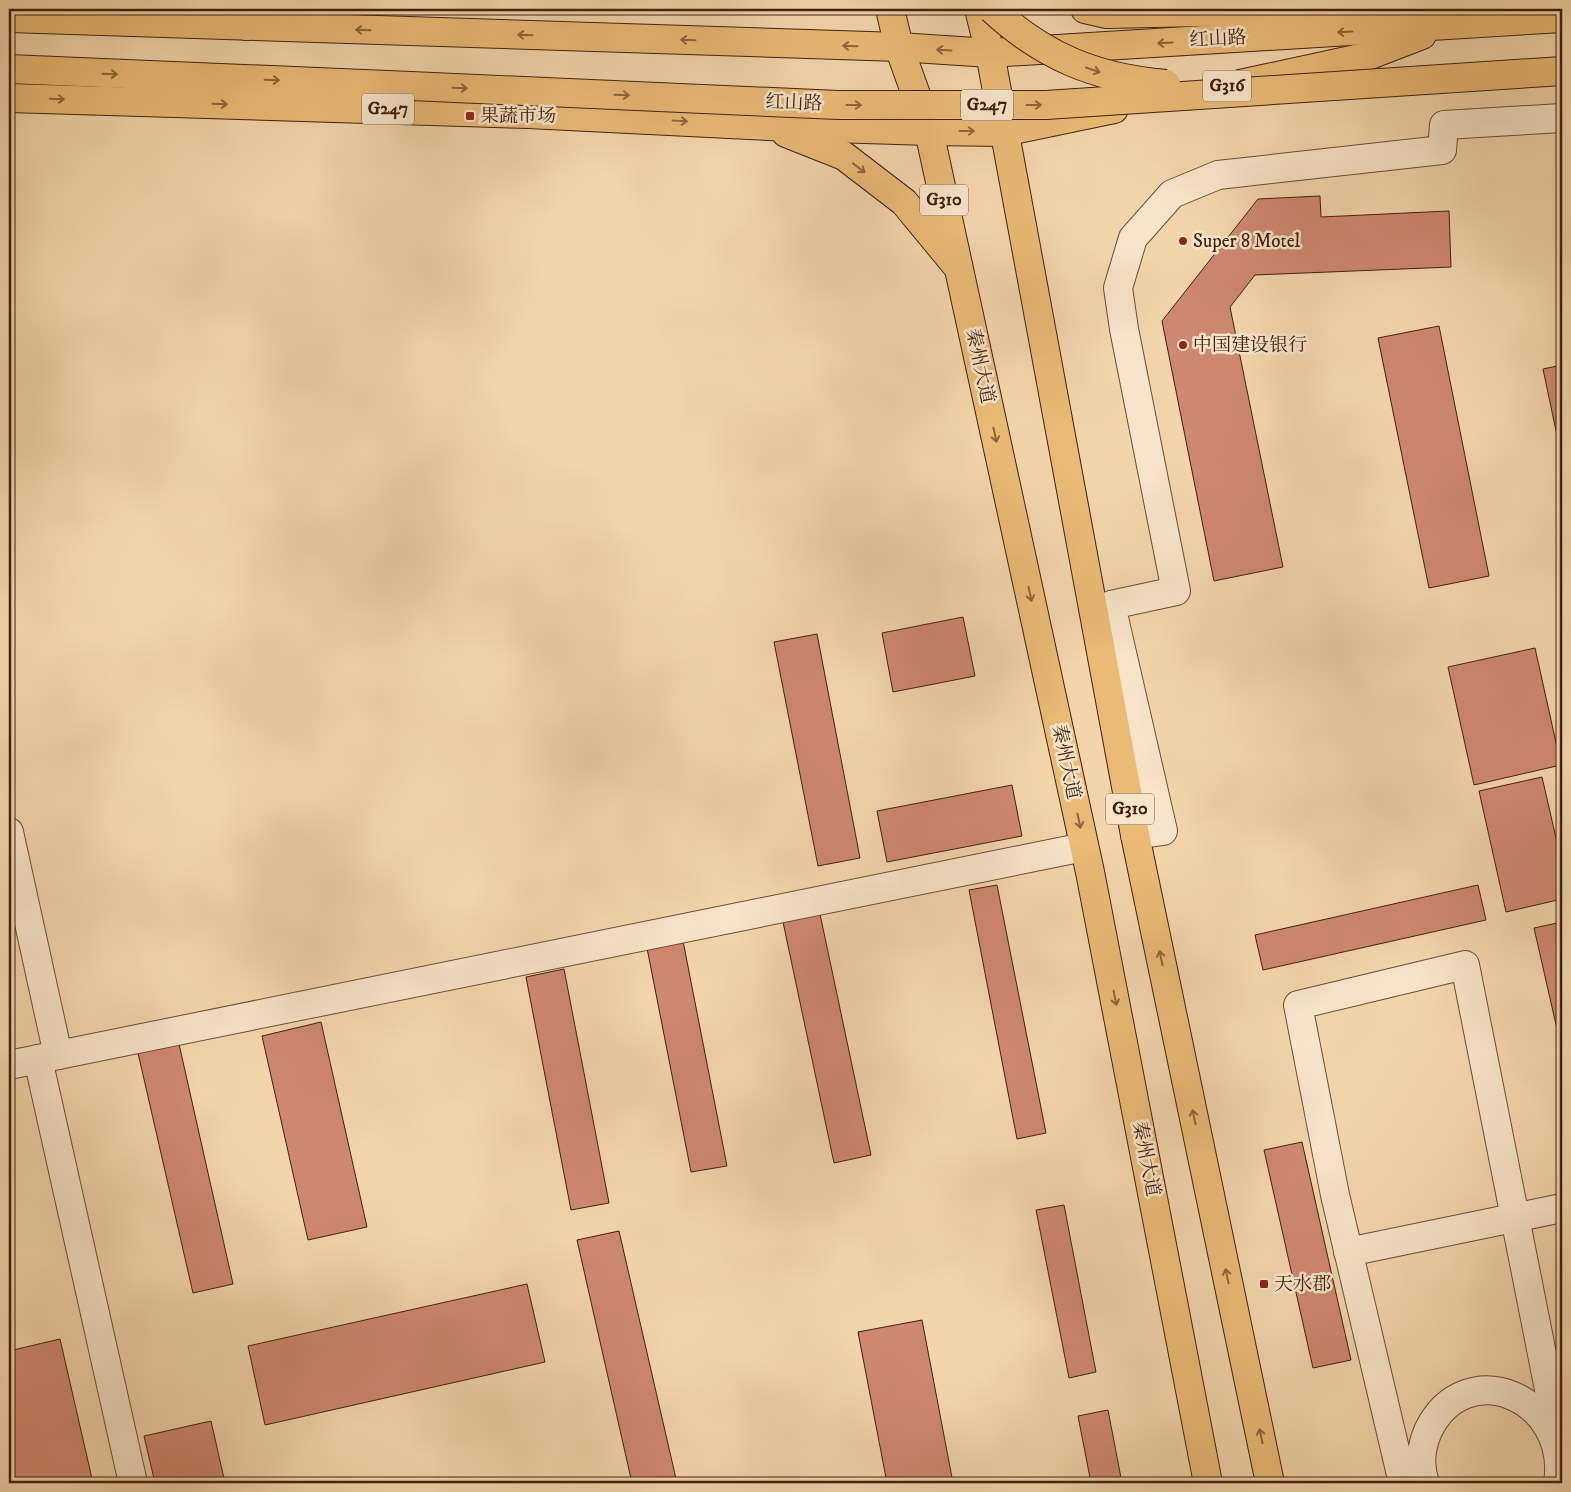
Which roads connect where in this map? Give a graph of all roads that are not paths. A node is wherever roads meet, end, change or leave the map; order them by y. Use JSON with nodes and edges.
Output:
{"nodes":[{"id":1,"x":879,"y":9,"type":"edge"},
{"id":2,"x":890,"y":9,"type":"edge"},
{"id":3,"x":979,"y":9,"type":"edge"},
{"id":4,"x":992,"y":9,"type":"edge"},
{"id":5,"x":1085,"y":9,"type":"edge"},
{"id":6,"x":244,"y":17,"type":"edge"},
{"id":7,"x":9,"y":18,"type":"edge"},
{"id":8,"x":1562,"y":18,"type":"edge"},
{"id":9,"x":1446,"y":26,"type":"junction"},
{"id":10,"x":899,"y":48,"type":"junction"},
{"id":11,"x":990,"y":53,"type":"junction"},
{"id":12,"x":9,"y":69,"type":"edge"},
{"id":13,"x":1562,"y":72,"type":"edge"},
{"id":14,"x":1252,"y":92,"type":"junction"},
{"id":15,"x":9,"y":98,"type":"edge"},
{"id":16,"x":1562,"y":118,"type":"edge"},
{"id":17,"x":768,"y":126,"type":"junction"},
{"id":18,"x":929,"y":131,"type":"junction"},
{"id":19,"x":1004,"y":132,"type":"junction"},
{"id":20,"x":959,"y":268,"type":"junction"},
{"id":21,"x":9,"y":832,"type":"edge"},
{"id":22,"x":1135,"y":835,"type":"junction"},
{"id":23,"x":1084,"y":847,"type":"junction"},
{"id":24,"x":48,"y":1057,"type":"junction"},
{"id":25,"x":9,"y":1065,"type":"edge"},
{"id":26,"x":1562,"y":1208,"type":"edge"},
{"id":27,"x":1516,"y":1217,"type":"junction"},
{"id":28,"x":1348,"y":1252,"type":"junction"},
{"id":29,"x":1561,"y":1450,"type":"edge"},
{"id":30,"x":1407,"y":1481,"type":"edge"},
{"id":31,"x":133,"y":1483,"type":"edge"},
{"id":32,"x":1208,"y":1483,"type":"edge"},
{"id":33,"x":1270,"y":1483,"type":"edge"},
{"id":34,"x":1558,"y":1483,"type":"edge"}],
"edges":[{"from":1,"to":10,"type":"lane"},
{"from":2,"to":10,"type":"main road","name":"秦州大道"},
{"from":3,"to":11,"type":"main road"},
{"from":4,"to":14,"type":"main road","one_way":true,"bridge":true},
{"from":5,"to":9,"type":"main road"},
{"from":6,"to":7,"type":"main road","name":"红山路"},
{"from":10,"to":6,"type":"main road","name":"红山路","one_way":true},
{"from":8,"to":9,"type":"main road","name":"红山路"},
{"from":9,"to":11,"type":"main road","name":"红山路","one_way":true},
{"from":9,"to":19,"type":"main road","name":"红山路","number":"G316"},
{"from":11,"to":10,"type":"main road","name":"红山路","one_way":true},
{"from":10,"to":18,"type":"main road","name":"秦州大道"},
{"from":11,"to":19,"type":"main road","number":"G247"},
{"from":12,"to":14,"type":"main road","name":"红山路","number":"G247","one_way":true,"bridge":true},
{"from":13,"to":14,"type":"main road","name":"红山路","number":"G247","bridge":true},
{"from":15,"to":17,"type":"main road","number":"G247","one_way":true},
{"from":16,"to":22,"type":"lane"},
{"from":17,"to":18,"type":"main road","name":"红山路"},
{"from":17,"to":20,"type":"main road","one_way":true},
{"from":18,"to":19,"type":"main road","name":"红山路","number":"G316","one_way":true},
{"from":18,"to":20,"type":"main road","name":"秦州大道","number":"G310"},
{"from":19,"to":22,"type":"main road","number":"G310"},
{"from":20,"to":23,"type":"main road","name":"秦州大道","number":"G310","one_way":true},
{"from":21,"to":24,"type":"lane"},
{"from":33,"to":22,"type":"main road","number":"G310","one_way":true},
{"from":23,"to":24,"type":"lane"},
{"from":23,"to":32,"type":"main road","name":"秦州大道","number":"G310","one_way":true},
{"from":24,"to":25,"type":"lane"},
{"from":24,"to":31,"type":"lane"},
{"from":26,"to":27,"type":"lane"},
{"from":27,"to":28,"type":"lane"},
{"from":27,"to":28,"type":"lane"},
{"from":27,"to":29,"type":"lane"},
{"from":28,"to":30,"type":"lane"},
{"from":29,"to":30,"type":"lane"},
{"from":29,"to":34,"type":"lane"}]}
